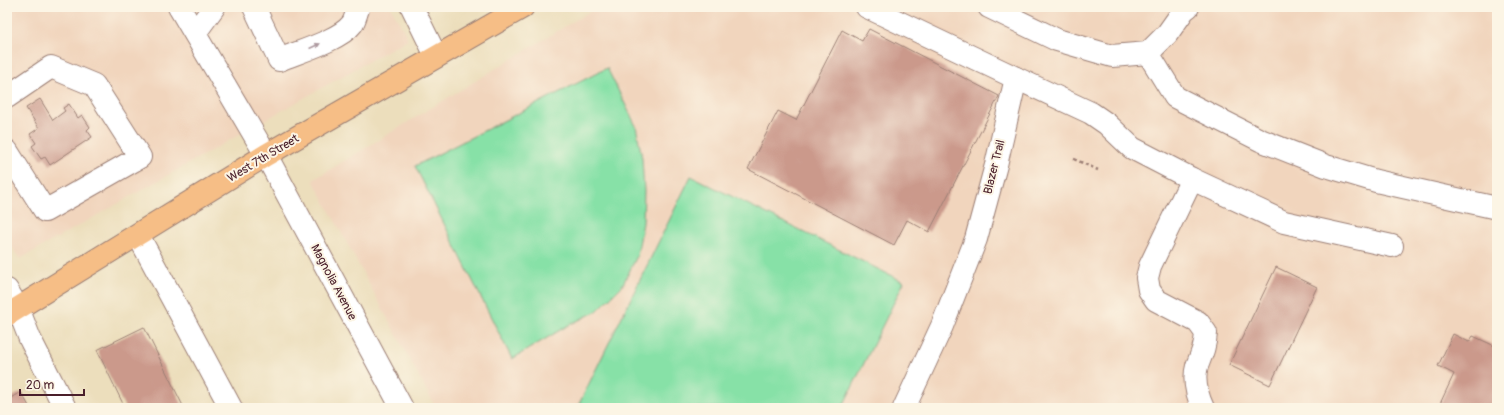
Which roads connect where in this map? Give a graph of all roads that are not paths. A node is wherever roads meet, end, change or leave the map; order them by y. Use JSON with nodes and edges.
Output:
{"nodes":[{"id":1,"x":180,"y":7,"type":"edge"},
{"id":2,"x":214,"y":7,"type":"edge"},
{"id":3,"x":254,"y":7,"type":"edge"},
{"id":4,"x":357,"y":7,"type":"edge"},
{"id":5,"x":412,"y":7,"type":"edge"},
{"id":6,"x":523,"y":7,"type":"edge"},
{"id":7,"x":867,"y":7,"type":"edge"},
{"id":8,"x":989,"y":7,"type":"edge"},
{"id":9,"x":1188,"y":7,"type":"edge"},
{"id":10,"x":195,"y":33,"type":"junction"},
{"id":11,"x":1148,"y":53,"type":"junction"},
{"id":12,"x":436,"y":56,"type":"junction"},
{"id":13,"x":1016,"y":78,"type":"junction"},
{"id":14,"x":7,"y":97,"type":"edge"},
{"id":15,"x":7,"y":151,"type":"edge"},
{"id":16,"x":266,"y":156,"type":"junction"},
{"id":17,"x":1192,"y":179,"type":"junction"},
{"id":18,"x":1497,"y":208,"type":"edge"},
{"id":19,"x":138,"y":235,"type":"junction"},
{"id":20,"x":1392,"y":246,"type":"dead end"},
{"id":21,"x":11,"y":304,"type":"edge"},
{"id":22,"x":65,"y":408,"type":"edge"},
{"id":23,"x":231,"y":408,"type":"edge"},
{"id":24,"x":402,"y":408,"type":"edge"},
{"id":25,"x":904,"y":408,"type":"edge"},
{"id":26,"x":1203,"y":408,"type":"edge"}],
"edges":[{"from":1,"to":10,"type":"street","name":"Magnolia Avenue"},
{"from":2,"to":10,"type":"street"},
{"from":3,"to":4,"type":"street","one_way":true},
{"from":5,"to":12,"type":"street"},
{"from":6,"to":12,"type":"main road","name":"West 7th Street"},
{"from":7,"to":13,"type":"street"},
{"from":8,"to":11,"type":"street"},
{"from":9,"to":11,"type":"street"},
{"from":10,"to":16,"type":"street","name":"Magnolia Avenue"},
{"from":11,"to":18,"type":"street"},
{"from":12,"to":16,"type":"main road","name":"West 7th Street"},
{"from":13,"to":17,"type":"street"},
{"from":13,"to":25,"type":"street","name":"Blazer Trail"},
{"from":14,"to":15,"type":"street"},
{"from":16,"to":19,"type":"main road","name":"West 7th Street"},
{"from":16,"to":24,"type":"street","name":"Magnolia Avenue"},
{"from":17,"to":20,"type":"street"},
{"from":17,"to":26,"type":"street"},
{"from":19,"to":21,"type":"main road","name":"West 7th Street"},
{"from":19,"to":23,"type":"street"},
{"from":21,"to":22,"type":"street"}]}
